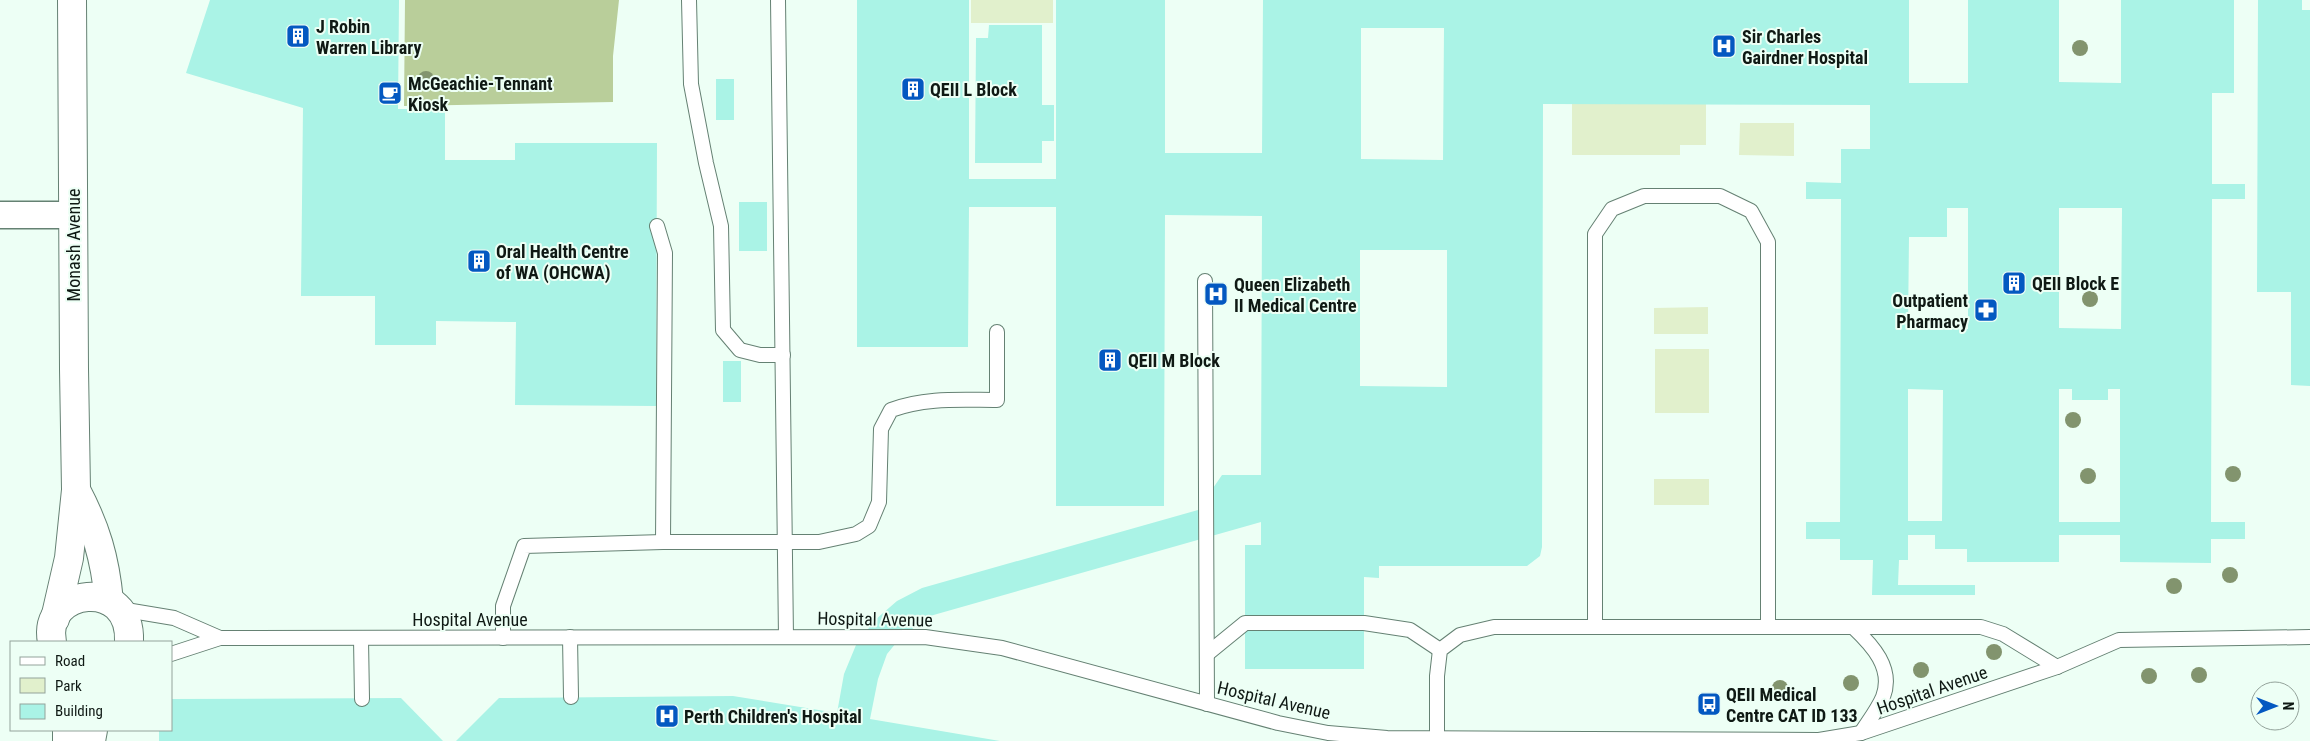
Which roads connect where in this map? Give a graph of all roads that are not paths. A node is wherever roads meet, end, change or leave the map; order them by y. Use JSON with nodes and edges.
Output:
{"nodes":[{"id":1,"x":72,"y":0,"type":"edge"},
{"id":2,"x":689,"y":0,"type":"edge"},
{"id":3,"x":778,"y":0,"type":"edge"},
{"id":4,"x":72,"y":214,"type":"junction"},
{"id":5,"x":0,"y":215,"type":"edge"},
{"id":6,"x":657,"y":226,"type":"dead end"},
{"id":7,"x":1205,"y":281,"type":"dead end"},
{"id":8,"x":997,"y":332,"type":"dead end"},
{"id":9,"x":784,"y":355,"type":"junction"},
{"id":10,"x":76,"y":490,"type":"junction"},
{"id":11,"x":785,"y":541,"type":"junction"},
{"id":12,"x":663,"y":542,"type":"junction"},
{"id":13,"x":114,"y":605,"type":"junction"},
{"id":14,"x":1595,"y":627,"type":"junction"},
{"id":15,"x":1768,"y":627,"type":"junction"},
{"id":16,"x":1853,"y":627,"type":"junction"},
{"id":17,"x":53,"y":630,"type":"edge"},
{"id":18,"x":570,"y":637,"type":"junction"},
{"id":19,"x":786,"y":637,"type":"junction"},
{"id":20,"x":2310,"y":637,"type":"edge"},
{"id":21,"x":220,"y":638,"type":"junction"},
{"id":22,"x":503,"y":638,"type":"junction"},
{"id":23,"x":361,"y":639,"type":"junction"},
{"id":24,"x":129,"y":641,"type":"edge"},
{"id":25,"x":1440,"y":650,"type":"junction"},
{"id":26,"x":172,"y":654,"type":"edge"},
{"id":27,"x":1207,"y":654,"type":"junction"},
{"id":28,"x":2056,"y":667,"type":"junction"},
{"id":29,"x":571,"y":697,"type":"dead end"},
{"id":30,"x":362,"y":698,"type":"dead end"},
{"id":31,"x":1206,"y":704,"type":"junction"},
{"id":32,"x":1861,"y":734,"type":"junction"},
{"id":33,"x":1437,"y":738,"type":"junction"}],
"edges":[{"from":1,"to":4,"type":"main road","name":"Monash Avenue"},
{"from":2,"to":9,"type":"lane"},
{"from":3,"to":9,"type":"lane"},
{"from":4,"to":5,"type":"street"},
{"from":4,"to":10,"type":"main road","name":"Monash Avenue"},
{"from":6,"to":12,"type":"lane"},
{"from":7,"to":27,"type":"lane"},
{"from":8,"to":11,"type":"lane"},
{"from":9,"to":11,"type":"lane"},
{"from":10,"to":13,"type":"main road","name":"Monash Avenue"},
{"from":10,"to":17,"type":"main road","name":"Monash Avenue"},
{"from":11,"to":12,"type":"lane"},
{"from":11,"to":19,"type":"lane"},
{"from":12,"to":22,"type":"lane"},
{"from":13,"to":17,"type":"main road"},
{"from":13,"to":21,"type":"lane","name":"Hospital Avenue"},
{"from":13,"to":24,"type":"main road","name":"Monash Avenue"},
{"from":14,"to":15,"type":"lane"},
{"from":14,"to":15,"type":"lane"},
{"from":14,"to":25,"type":"lane"},
{"from":15,"to":16,"type":"lane"},
{"from":16,"to":28,"type":"lane"},
{"from":16,"to":32,"type":"lane"},
{"from":18,"to":19,"type":"lane","name":"Hospital Avenue"},
{"from":18,"to":22,"type":"lane","name":"Hospital Avenue"},
{"from":18,"to":29,"type":"lane"},
{"from":19,"to":31,"type":"lane","name":"Hospital Avenue"},
{"from":20,"to":28,"type":"lane","name":"Hospital Avenue"},
{"from":21,"to":23,"type":"lane","name":"Hospital Avenue"},
{"from":21,"to":26,"type":"lane","name":"Hospital Avenue"},
{"from":22,"to":23,"type":"lane","name":"Hospital Avenue"},
{"from":23,"to":30,"type":"lane"},
{"from":25,"to":27,"type":"lane"},
{"from":25,"to":33,"type":"lane"},
{"from":27,"to":31,"type":"lane"},
{"from":28,"to":32,"type":"lane","name":"Hospital Avenue"},
{"from":31,"to":33,"type":"lane","name":"Hospital Avenue"},
{"from":32,"to":33,"type":"lane","name":"Hospital Avenue"}]}
